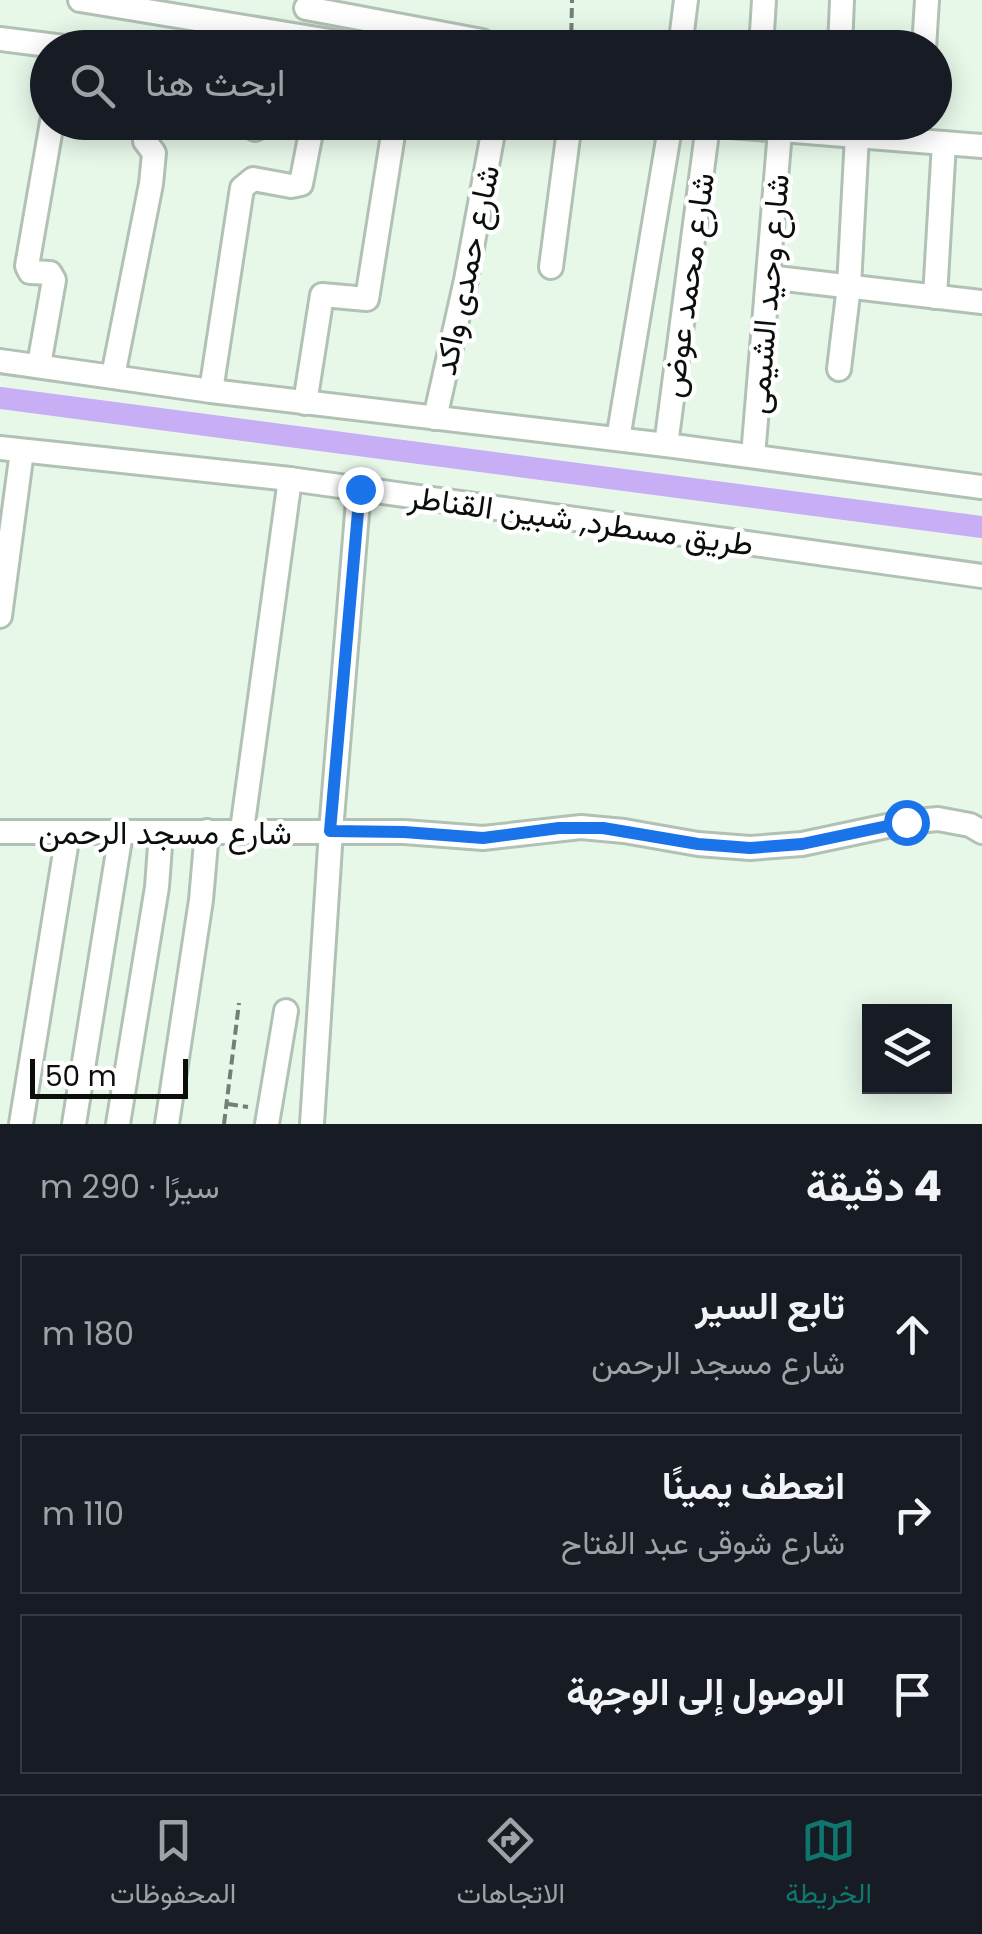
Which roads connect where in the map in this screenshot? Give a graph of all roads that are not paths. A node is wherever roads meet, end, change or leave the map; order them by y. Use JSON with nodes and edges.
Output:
{"nodes":[{"id":1,"x":80,"y":0,"type":"edge"},
{"id":2,"x":686,"y":0,"type":"edge"},
{"id":3,"x":764,"y":0,"type":"edge"},
{"id":4,"x":842,"y":0,"type":"edge"},
{"id":5,"x":927,"y":0,"type":"edge"},
{"id":6,"x":306,"y":8,"type":"dead end"},
{"id":7,"x":352,"y":8,"type":"edge"},
{"id":8,"x":254,"y":30,"type":"edge"},
{"id":9,"x":439,"y":30,"type":"edge"},
{"id":10,"x":682,"y":30,"type":"edge"},
{"id":11,"x":762,"y":30,"type":"edge"},
{"id":12,"x":841,"y":30,"type":"edge"},
{"id":13,"x":925,"y":30,"type":"edge"},
{"id":14,"x":0,"y":39,"type":"edge"},
{"id":15,"x":30,"y":43,"type":"edge"},
{"id":16,"x":49,"y":140,"type":"edge"},
{"id":17,"x":145,"y":140,"type":"edge"},
{"id":18,"x":311,"y":140,"type":"edge"},
{"id":19,"x":391,"y":140,"type":"edge"},
{"id":20,"x":492,"y":140,"type":"edge"},
{"id":21,"x":568,"y":140,"type":"edge"},
{"id":22,"x":667,"y":140,"type":"edge"},
{"id":23,"x":706,"y":140,"type":"edge"},
{"id":24,"x":779,"y":140,"type":"edge"},
{"id":25,"x":844,"y":140,"type":"edge"},
{"id":26,"x":937,"y":140,"type":"edge"},
{"id":27,"x":944,"y":143,"type":"junction"},
{"id":28,"x":982,"y":146,"type":"edge"},
{"id":29,"x":552,"y":267,"type":"dead end"},
{"id":30,"x":768,"y":276,"type":"junction"},
{"id":31,"x":849,"y":286,"type":"junction"},
{"id":32,"x":935,"y":297,"type":"junction"},
{"id":33,"x":982,"y":302,"type":"edge"},
{"id":34,"x":0,"y":360,"type":"edge"},
{"id":35,"x":39,"y":366,"type":"junction"},
{"id":36,"x":839,"y":369,"type":"dead end"},
{"id":37,"x":114,"y":376,"type":"junction"},
{"id":38,"x":210,"y":391,"type":"junction"},
{"id":39,"x":305,"y":402,"type":"junction"},
{"id":40,"x":435,"y":418,"type":"junction"},
{"id":41,"x":618,"y":439,"type":"junction"},
{"id":42,"x":666,"y":444,"type":"junction"},
{"id":43,"x":11,"y":449,"type":"edge"},
{"id":44,"x":754,"y":456,"type":"junction"},
{"id":45,"x":290,"y":479,"type":"junction"},
{"id":46,"x":982,"y":487,"type":"edge"},
{"id":47,"x":360,"y":489,"type":"junction"},
{"id":48,"x":982,"y":576,"type":"edge"},
{"id":49,"x":0,"y":611,"type":"edge"},
{"id":50,"x":242,"y":830,"type":"junction"},
{"id":51,"x":207,"y":831,"type":"junction"},
{"id":52,"x":330,"y":831,"type":"junction"},
{"id":53,"x":0,"y":832,"type":"edge"},
{"id":54,"x":162,"y":832,"type":"junction"},
{"id":55,"x":982,"y":832,"type":"edge"},
{"id":56,"x":68,"y":834,"type":"junction"},
{"id":57,"x":121,"y":834,"type":"junction"},
{"id":58,"x":286,"y":1011,"type":"dead end"},
{"id":59,"x":21,"y":1124,"type":"edge"},
{"id":60,"x":74,"y":1124,"type":"edge"},
{"id":61,"x":118,"y":1124,"type":"edge"},
{"id":62,"x":168,"y":1124,"type":"edge"},
{"id":63,"x":267,"y":1124,"type":"edge"},
{"id":64,"x":312,"y":1124,"type":"edge"}],
"edges":[{"from":1,"to":8,"type":"street"},
{"from":2,"to":10,"type":"street"},
{"from":3,"to":11,"type":"street"},
{"from":4,"to":12,"type":"street"},
{"from":5,"to":13,"type":"street"},
{"from":6,"to":7,"type":"street"},
{"from":7,"to":9,"type":"street"},
{"from":14,"to":15,"type":"street"},
{"from":16,"to":35,"type":"street"},
{"from":17,"to":37,"type":"street"},
{"from":18,"to":38,"type":"street"},
{"from":19,"to":39,"type":"street"},
{"from":20,"to":40,"type":"street","name":"شارع حمدى واكد"},
{"from":21,"to":29,"type":"street"},
{"from":22,"to":41,"type":"street"},
{"from":23,"to":42,"type":"street","name":"شارع محمد عوض"},
{"from":24,"to":30,"type":"street","name":"شارع وحيد الشيمى"},
{"from":25,"to":31,"type":"street"},
{"from":26,"to":27,"type":"street"},
{"from":27,"to":28,"type":"street"},
{"from":27,"to":32,"type":"street"},
{"from":30,"to":31,"type":"street"},
{"from":30,"to":44,"type":"street","name":"شارع وحيد الشيمى"},
{"from":31,"to":32,"type":"street"},
{"from":31,"to":36,"type":"street"},
{"from":32,"to":33,"type":"street"},
{"from":34,"to":35,"type":"street"},
{"from":35,"to":37,"type":"street"},
{"from":37,"to":38,"type":"street"},
{"from":38,"to":39,"type":"street"},
{"from":39,"to":40,"type":"street"},
{"from":40,"to":41,"type":"street"},
{"from":41,"to":42,"type":"street"},
{"from":42,"to":44,"type":"street"},
{"from":43,"to":45,"type":"street","name":"طريق مسطرد, شبين القناطر"},
{"from":43,"to":49,"type":"street"},
{"from":44,"to":46,"type":"street"},
{"from":45,"to":47,"type":"street","name":"طريق مسطرد, شبين القناطر"},
{"from":45,"to":50,"type":"street"},
{"from":47,"to":48,"type":"street","name":"طريق مسطرد, شبين القناطر"},
{"from":47,"to":52,"type":"street"},
{"from":50,"to":51,"type":"street","name":"شارع مسجد الرحمن"},
{"from":50,"to":52,"type":"street","name":"شارع مسجد الرحمن"},
{"from":51,"to":54,"type":"street","name":"شارع مسجد الرحمن"},
{"from":51,"to":62,"type":"street"},
{"from":52,"to":55,"type":"street","name":"شارع مسجد الرحمن"},
{"from":52,"to":64,"type":"street"},
{"from":53,"to":56,"type":"street","name":"شارع مسجد الرحمن"},
{"from":54,"to":57,"type":"street","name":"شارع مسجد الرحمن"},
{"from":54,"to":61,"type":"street"},
{"from":56,"to":57,"type":"street","name":"شارع مسجد الرحمن"},
{"from":56,"to":59,"type":"street"},
{"from":57,"to":60,"type":"street"},
{"from":58,"to":63,"type":"street"}]}
